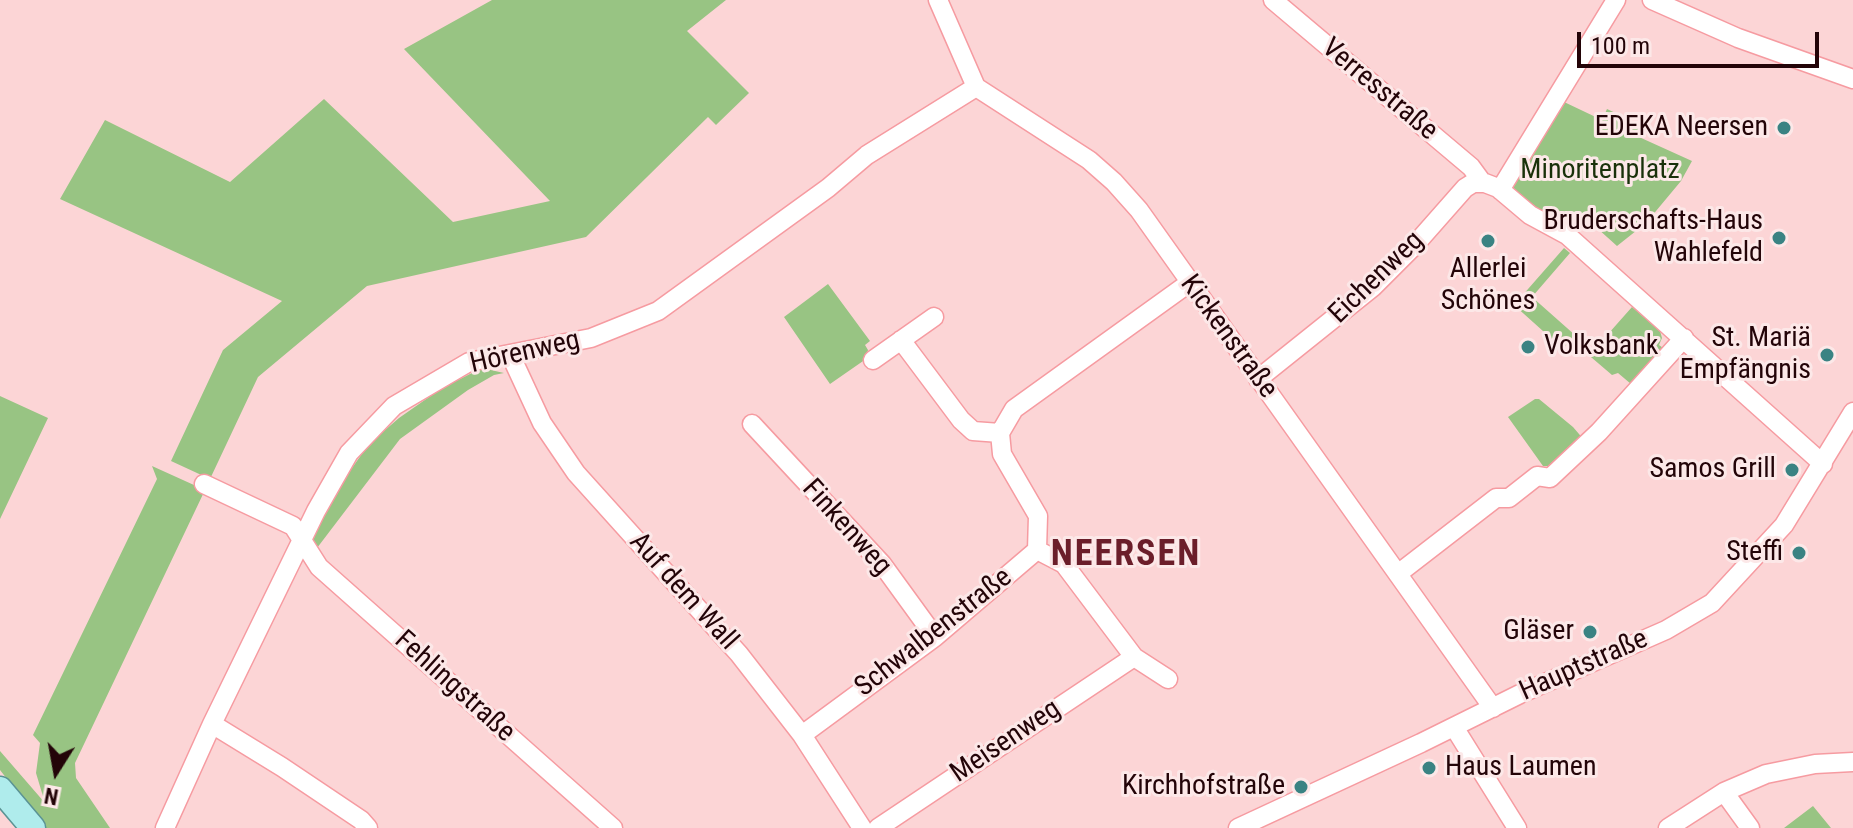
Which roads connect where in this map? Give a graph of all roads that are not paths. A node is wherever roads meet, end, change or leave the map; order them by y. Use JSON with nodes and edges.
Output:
{"nodes":[{"id":1,"x":938,"y":0,"type":"edge"},
{"id":2,"x":1273,"y":0,"type":"edge"},
{"id":3,"x":1616,"y":0,"type":"edge"},
{"id":4,"x":1652,"y":0,"type":"edge"},
{"id":5,"x":1853,"y":79,"type":"edge"},
{"id":6,"x":976,"y":87,"type":"junction"},
{"id":7,"x":1492,"y":186,"type":"junction"},
{"id":8,"x":1189,"y":283,"type":"junction"},
{"id":9,"x":934,"y":317,"type":"dead end"},
{"id":10,"x":1684,"y":338,"type":"junction"},
{"id":11,"x":901,"y":340,"type":"junction"},
{"id":12,"x":510,"y":354,"type":"junction"},
{"id":13,"x":873,"y":360,"type":"dead end"},
{"id":14,"x":1258,"y":379,"type":"junction"},
{"id":15,"x":1853,"y":412,"type":"edge"},
{"id":16,"x":752,"y":424,"type":"dead end"},
{"id":17,"x":1000,"y":433,"type":"junction"},
{"id":18,"x":1823,"y":464,"type":"junction"},
{"id":19,"x":204,"y":484,"type":"dead end"},
{"id":20,"x":302,"y":540,"type":"junction"},
{"id":21,"x":1037,"y":550,"type":"junction"},
{"id":22,"x":1399,"y":573,"type":"junction"},
{"id":23,"x":935,"y":637,"type":"junction"},
{"id":24,"x":1134,"y":657,"type":"junction"},
{"id":25,"x":1168,"y":679,"type":"dead end"},
{"id":26,"x":1493,"y":708,"type":"junction"},
{"id":27,"x":212,"y":724,"type":"junction"},
{"id":28,"x":1454,"y":727,"type":"junction"},
{"id":29,"x":802,"y":735,"type":"junction"},
{"id":30,"x":1853,"y":762,"type":"edge"},
{"id":31,"x":0,"y":789,"type":"edge"},
{"id":32,"x":1724,"y":792,"type":"junction"},
{"id":33,"x":33,"y":828,"type":"edge"},
{"id":34,"x":165,"y":828,"type":"edge"},
{"id":35,"x":368,"y":828,"type":"edge"},
{"id":36,"x":613,"y":828,"type":"edge"},
{"id":37,"x":862,"y":828,"type":"edge"},
{"id":38,"x":878,"y":828,"type":"edge"},
{"id":39,"x":1238,"y":828,"type":"edge"},
{"id":40,"x":1517,"y":828,"type":"edge"},
{"id":41,"x":1668,"y":828,"type":"edge"},
{"id":42,"x":1750,"y":828,"type":"edge"}],
"edges":[{"from":1,"to":6,"type":"street"},
{"from":2,"to":7,"type":"street","name":"Verresstraße"},
{"from":3,"to":7,"type":"street","name":"Eichenweg"},
{"from":4,"to":5,"type":"street"},
{"from":6,"to":8,"type":"street","name":"Kickenstraße"},
{"from":6,"to":12,"type":"street","name":"Hörenweg"},
{"from":7,"to":10,"type":"street"},
{"from":7,"to":14,"type":"street","name":"Eichenweg"},
{"from":8,"to":14,"type":"street","name":"Kickenstraße"},
{"from":8,"to":17,"type":"street"},
{"from":9,"to":11,"type":"street"},
{"from":10,"to":18,"type":"street"},
{"from":10,"to":22,"type":"street"},
{"from":11,"to":13,"type":"street"},
{"from":11,"to":17,"type":"street"},
{"from":12,"to":20,"type":"street","name":"Hörenweg"},
{"from":12,"to":29,"type":"street","name":"Auf dem Wall"},
{"from":14,"to":22,"type":"street","name":"Kickenstraße"},
{"from":15,"to":18,"type":"street","name":"Hauptstraße"},
{"from":16,"to":23,"type":"street","name":"Finkenweg"},
{"from":17,"to":21,"type":"street","name":"Schwalbenstraße"},
{"from":18,"to":26,"type":"street","name":"Hauptstraße"},
{"from":19,"to":20,"type":"street","name":"Fehlingstraße"},
{"from":20,"to":27,"type":"street","name":"Hörenweg"},
{"from":20,"to":36,"type":"street","name":"Fehlingstraße"},
{"from":21,"to":23,"type":"street","name":"Schwalbenstraße"},
{"from":21,"to":24,"type":"street"},
{"from":22,"to":26,"type":"street","name":"Kickenstraße"},
{"from":23,"to":29,"type":"street","name":"Schwalbenstraße"},
{"from":24,"to":25,"type":"street"},
{"from":24,"to":38,"type":"street","name":"Meisenweg"},
{"from":26,"to":28,"type":"street","name":"Hauptstraße"},
{"from":27,"to":34,"type":"street","name":"Hörenweg"},
{"from":27,"to":35,"type":"street"},
{"from":28,"to":39,"type":"street","name":"Hauptstraße"},
{"from":28,"to":40,"type":"street"},
{"from":29,"to":37,"type":"street","name":"Auf dem Wall"},
{"from":30,"to":32,"type":"street"},
{"from":31,"to":33,"type":"main road"},
{"from":32,"to":41,"type":"street"},
{"from":32,"to":42,"type":"street"}]}
